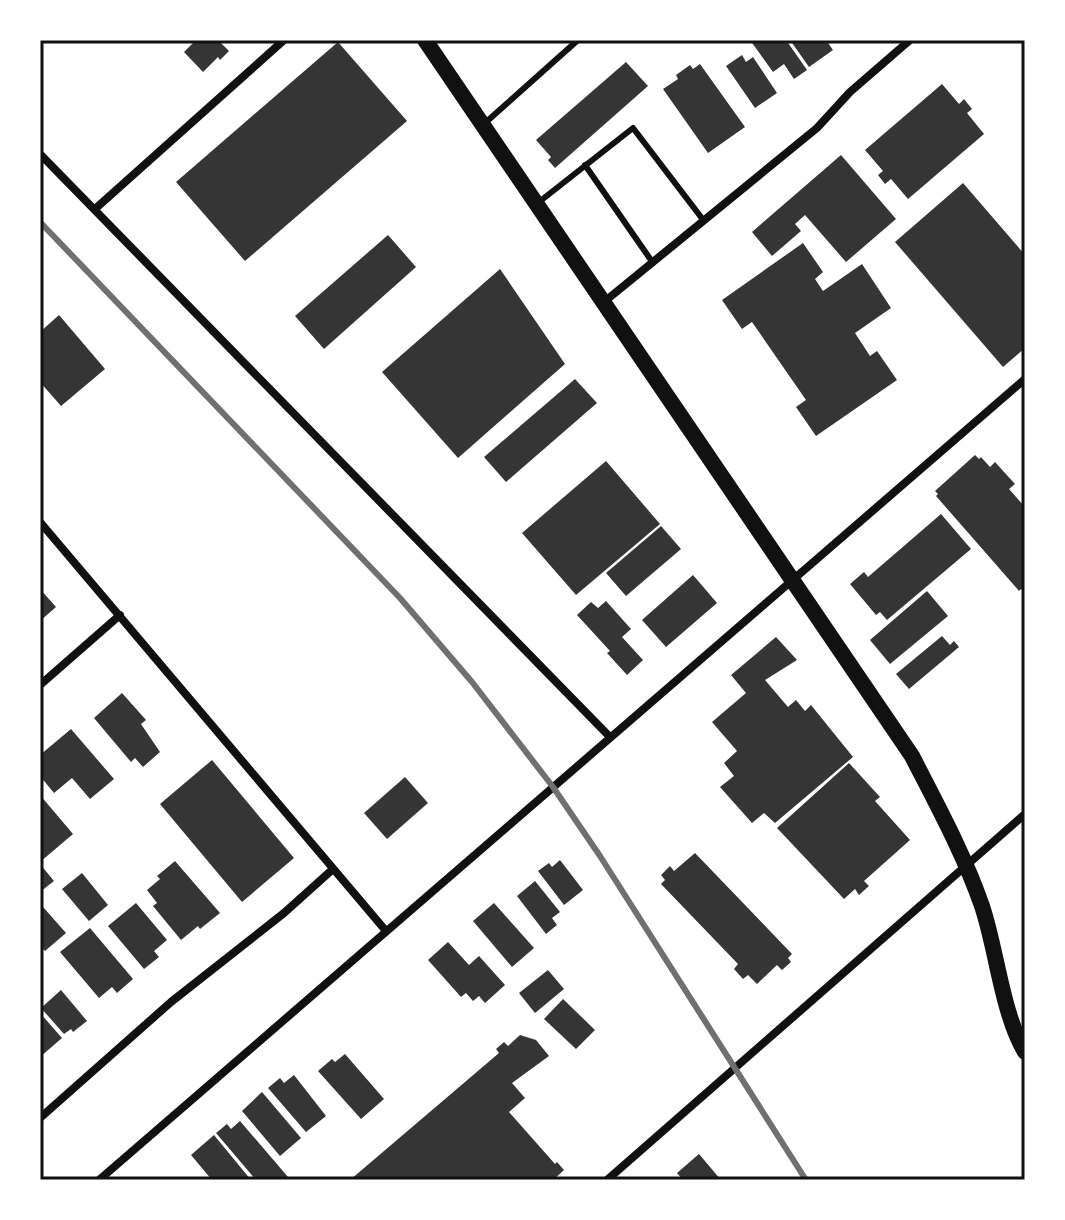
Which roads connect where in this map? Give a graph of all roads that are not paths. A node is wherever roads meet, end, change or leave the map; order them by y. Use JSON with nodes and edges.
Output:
{"nodes":[{"id":1,"x":284,"y":40,"type":"edge"},
{"id":2,"x":425,"y":40,"type":"edge"},
{"id":3,"x":578,"y":40,"type":"edge"},
{"id":4,"x":910,"y":40,"type":"edge"},
{"id":5,"x":483,"y":125,"type":"junction"},
{"id":6,"x":40,"y":154,"type":"edge"},
{"id":7,"x":585,"y":165,"type":"junction"},
{"id":8,"x":536,"y":204,"type":"junction"},
{"id":9,"x":95,"y":209,"type":"junction"},
{"id":10,"x":704,"y":221,"type":"junction"},
{"id":11,"x":653,"y":263,"type":"junction"},
{"id":12,"x":604,"y":303,"type":"junction"},
{"id":13,"x":1025,"y":379,"type":"edge"},
{"id":14,"x":40,"y":522,"type":"edge"},
{"id":15,"x":793,"y":580,"type":"junction"},
{"id":16,"x":120,"y":615,"type":"junction"},
{"id":17,"x":40,"y":685,"type":"edge"},
{"id":18,"x":610,"y":737,"type":"junction"},
{"id":19,"x":1025,"y":814,"type":"edge"},
{"id":20,"x":965,"y":867,"type":"junction"},
{"id":21,"x":333,"y":869,"type":"junction"},
{"id":22,"x":386,"y":931,"type":"junction"},
{"id":23,"x":1025,"y":1052,"type":"edge"},
{"id":24,"x":40,"y":1118,"type":"edge"},
{"id":25,"x":99,"y":1180,"type":"edge"},
{"id":26,"x":607,"y":1180,"type":"edge"}],
"edges":[{"from":1,"to":9,"type":"street"},
{"from":2,"to":5,"type":"main road"},
{"from":3,"to":5,"type":"lane"},
{"from":4,"to":10,"type":"street"},
{"from":5,"to":8,"type":"main road"},
{"from":6,"to":9,"type":"street"},
{"from":7,"to":8,"type":"lane"},
{"from":7,"to":10,"type":"lane"},
{"from":7,"to":11,"type":"lane"},
{"from":8,"to":12,"type":"main road"},
{"from":9,"to":18,"type":"street"},
{"from":10,"to":11,"type":"street"},
{"from":11,"to":12,"type":"street"},
{"from":12,"to":15,"type":"main road"},
{"from":13,"to":15,"type":"street"},
{"from":14,"to":16,"type":"street"},
{"from":15,"to":18,"type":"street"},
{"from":15,"to":20,"type":"main road"},
{"from":16,"to":17,"type":"street"},
{"from":16,"to":21,"type":"street"},
{"from":18,"to":22,"type":"street"},
{"from":19,"to":20,"type":"street"},
{"from":20,"to":23,"type":"main road"},
{"from":20,"to":26,"type":"street"},
{"from":21,"to":22,"type":"street"},
{"from":21,"to":24,"type":"street"},
{"from":22,"to":25,"type":"street"}]}
